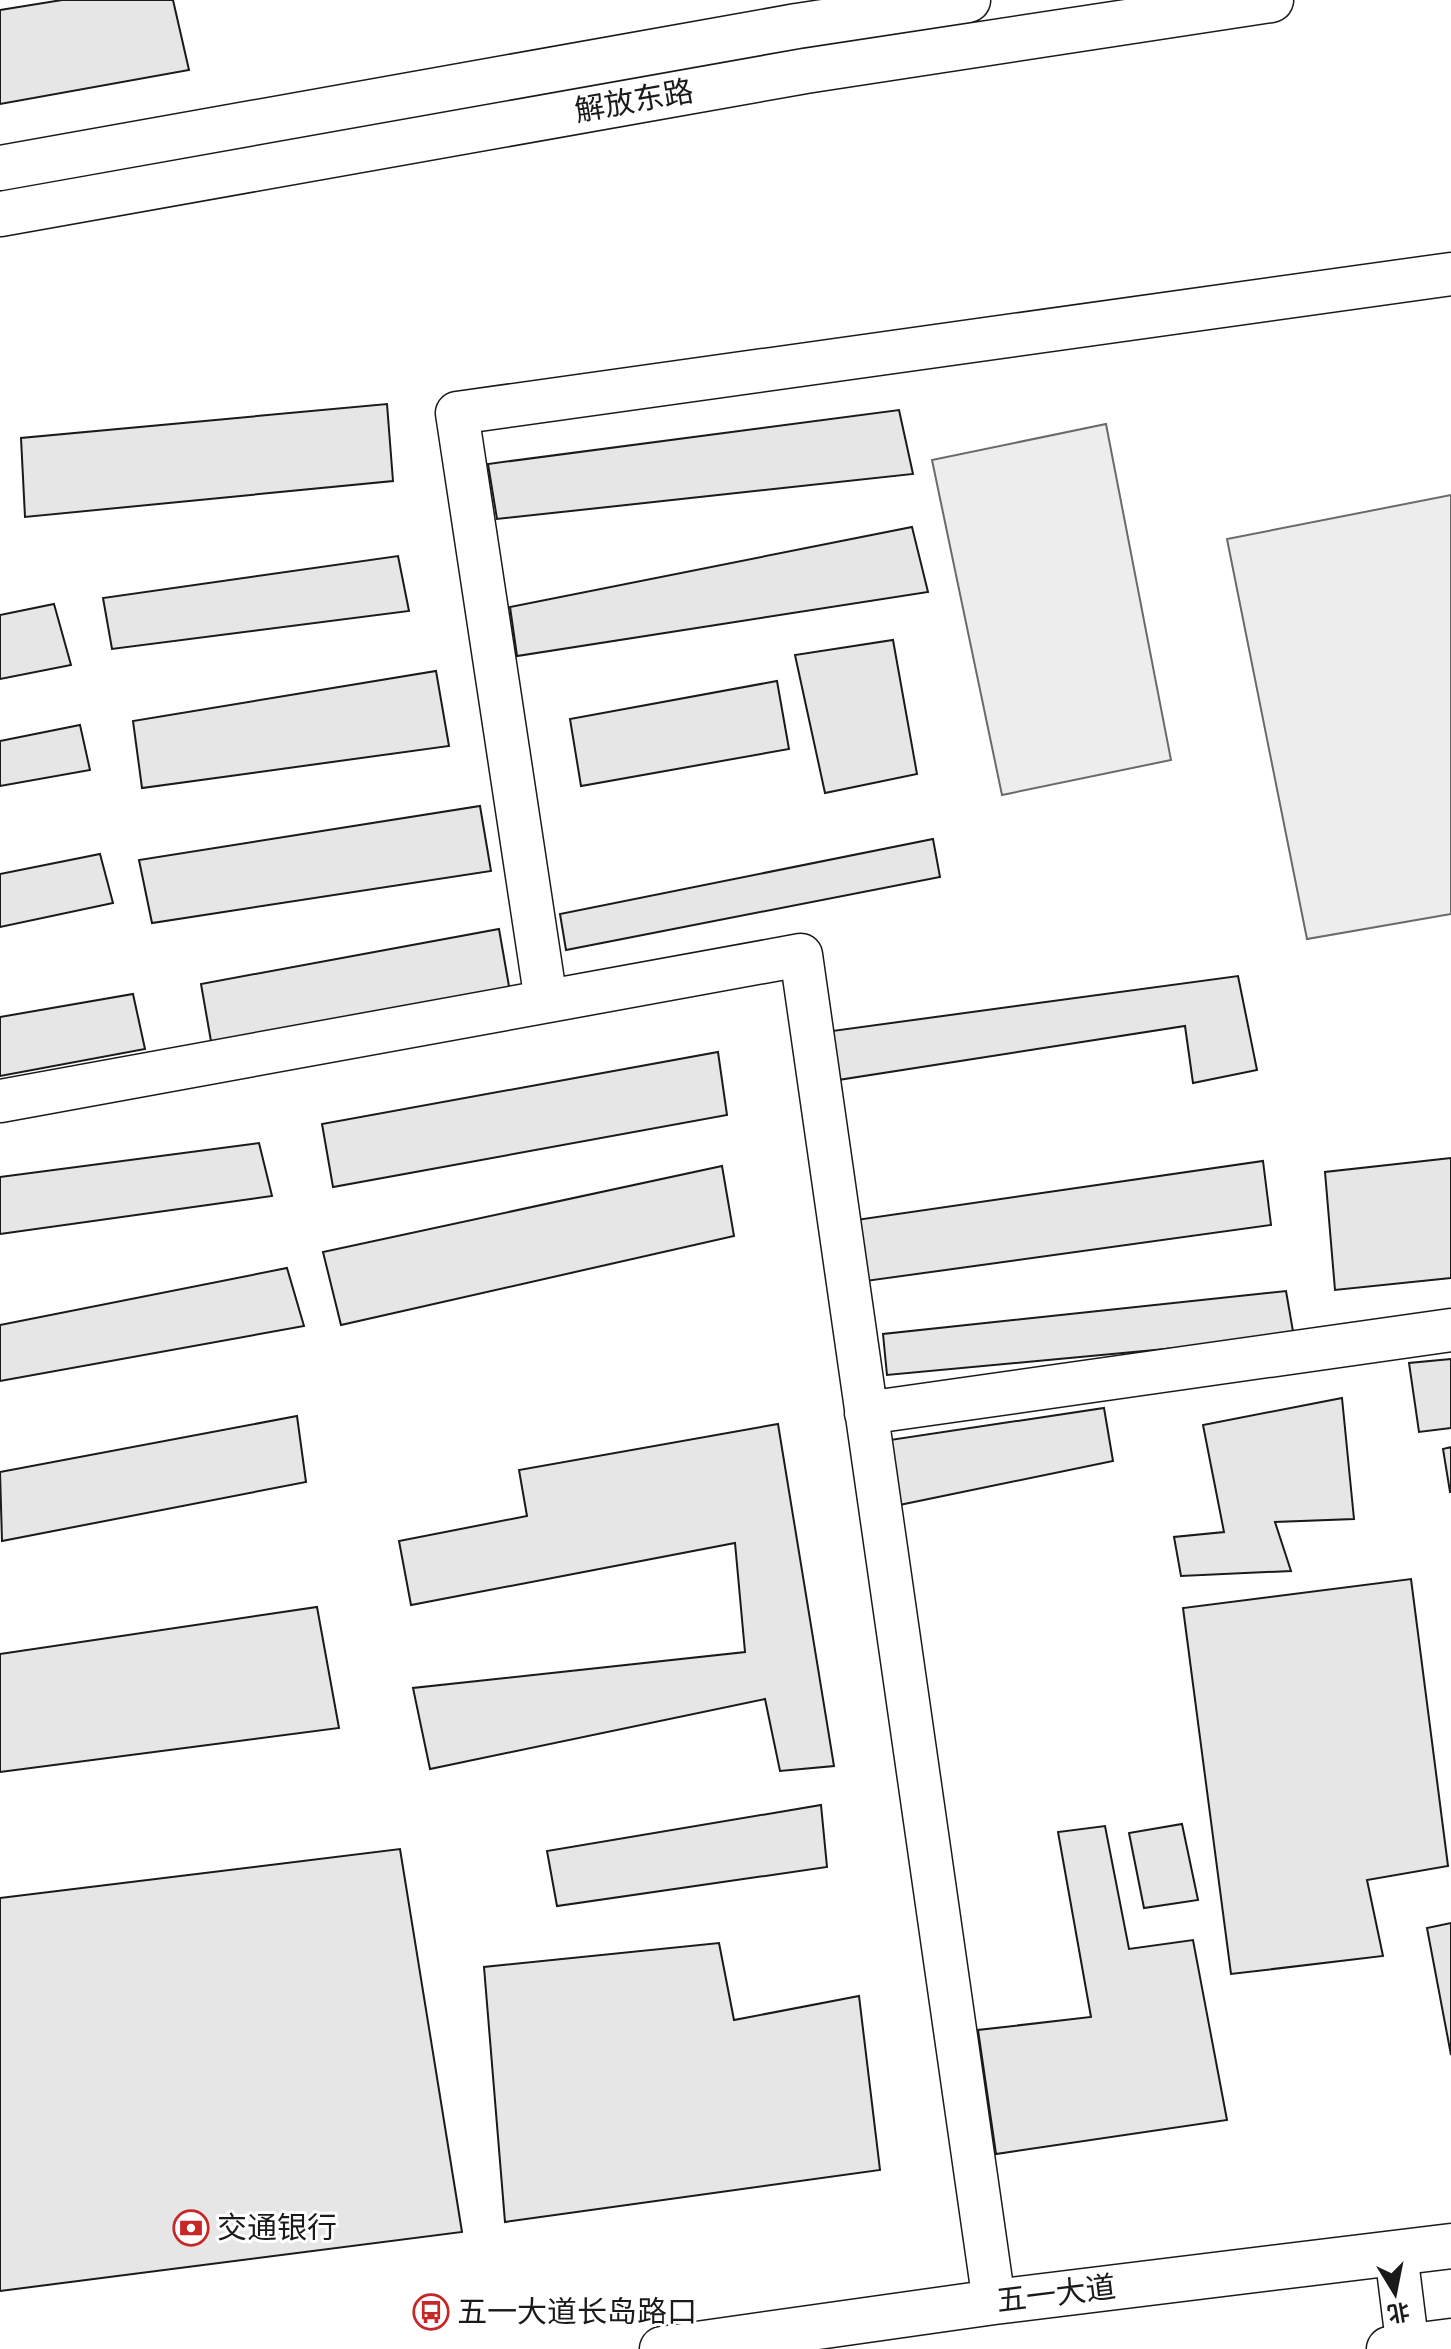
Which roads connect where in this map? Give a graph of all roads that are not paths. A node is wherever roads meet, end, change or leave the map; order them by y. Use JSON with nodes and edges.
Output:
{"nodes":[{"id":1,"x":968,"y":0,"type":"edge"},
{"id":2,"x":1271,"y":0,"type":"edge"},
{"id":3,"x":0,"y":168,"type":"edge"},
{"id":4,"x":0,"y":214,"type":"edge"},
{"id":5,"x":1451,"y":274,"type":"edge"},
{"id":6,"x":546,"y":1001,"type":"junction"},
{"id":7,"x":0,"y":1101,"type":"edge"},
{"id":8,"x":1451,"y":1330,"type":"edge"},
{"id":9,"x":866,"y":1413,"type":"junction"},
{"id":10,"x":1451,"y":2246,"type":"edge"},
{"id":11,"x":1396,"y":2253,"type":"junction"},
{"id":12,"x":994,"y":2302,"type":"junction"},
{"id":13,"x":1451,"y":2341,"type":"edge"},
{"id":14,"x":1402,"y":2348,"type":"edge"},
{"id":15,"x":662,"y":2349,"type":"edge"}],
"edges":[{"from":1,"to":3,"type":"main road","name":"解放东路"},
{"from":2,"to":4,"type":"main road","name":"解放东路"},
{"from":5,"to":6,"type":"street"},
{"from":6,"to":7,"type":"street"},
{"from":6,"to":9,"type":"street"},
{"from":8,"to":9,"type":"street"},
{"from":9,"to":12,"type":"street"},
{"from":10,"to":11,"type":"main road","name":"五一大道"},
{"from":11,"to":12,"type":"main road","name":"五一大道"},
{"from":11,"to":14,"type":"street"},
{"from":12,"to":15,"type":"main road","name":"五一大道"},
{"from":13,"to":14,"type":"main road"}]}
